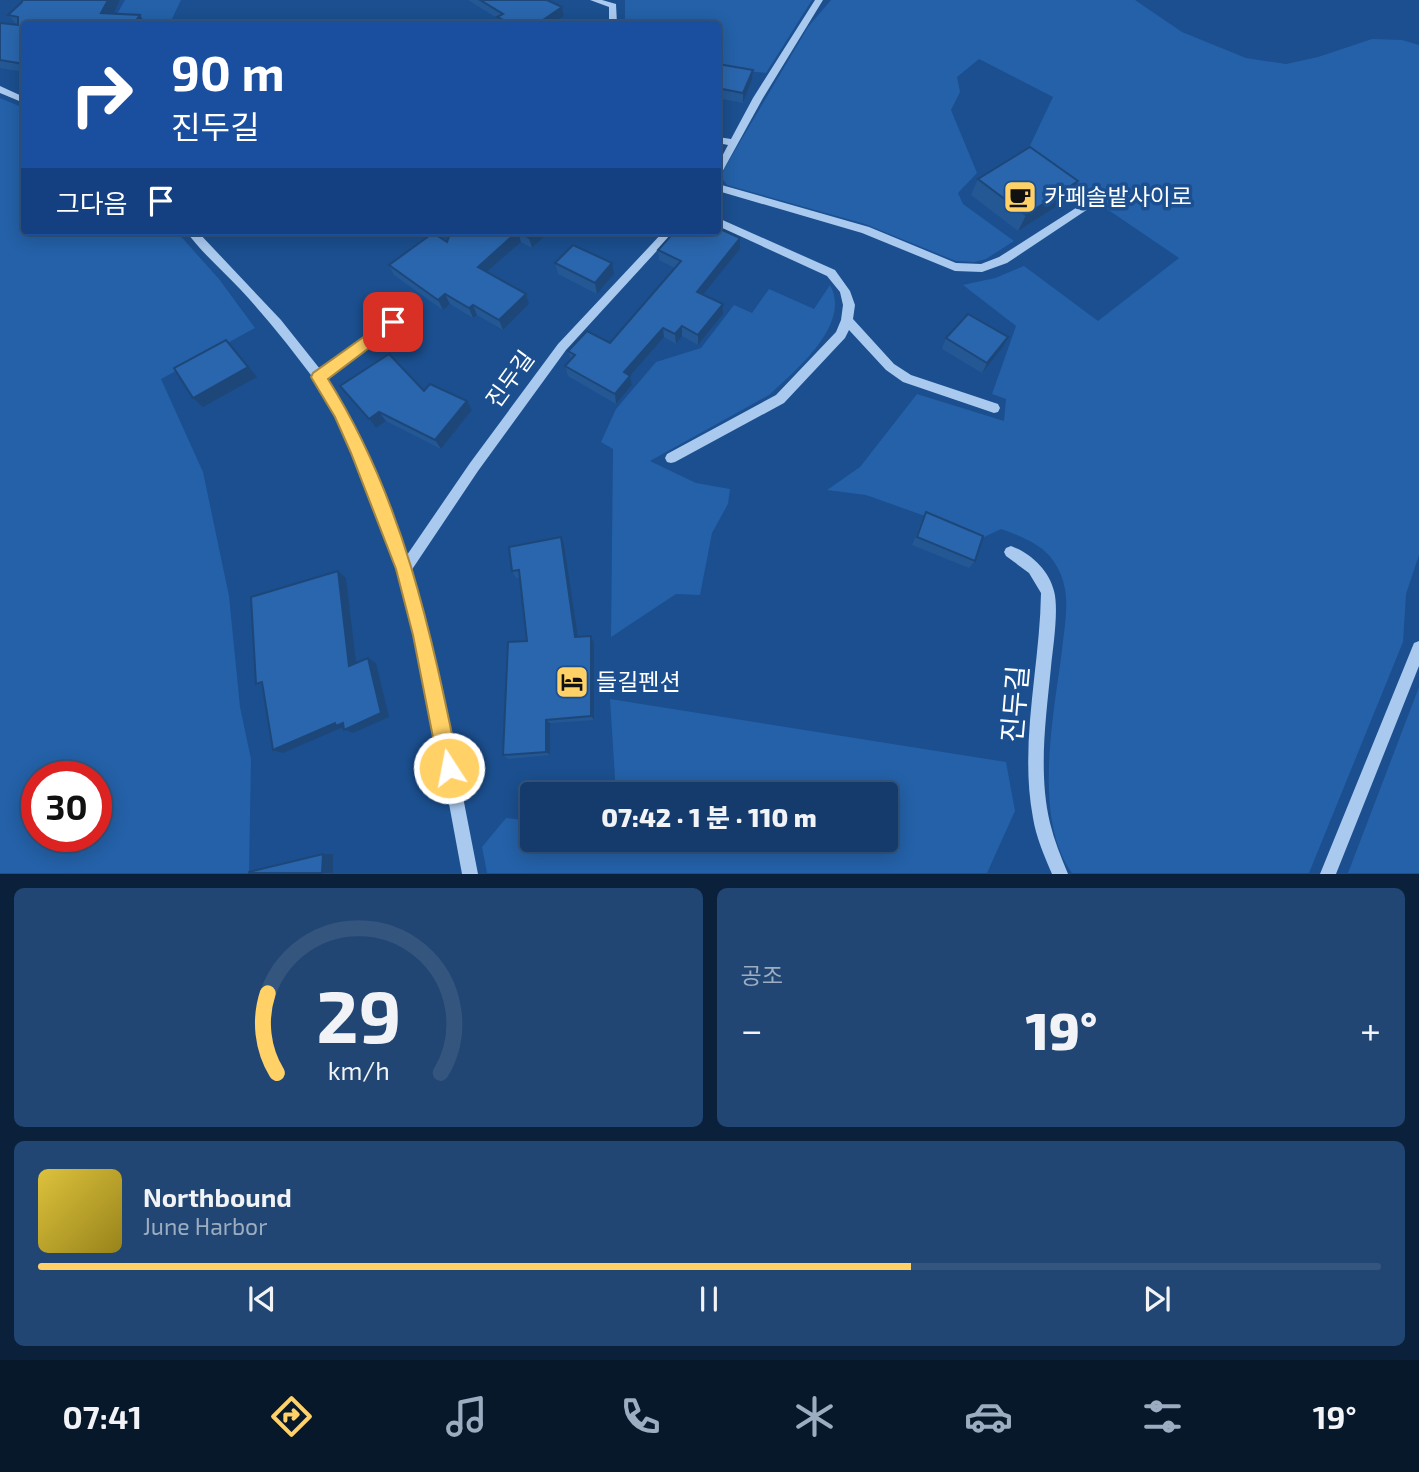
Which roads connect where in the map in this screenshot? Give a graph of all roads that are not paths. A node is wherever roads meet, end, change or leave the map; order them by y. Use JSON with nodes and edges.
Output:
{"nodes":[{"id":1,"x":594,"y":0,"type":"edge"},
{"id":2,"x":819,"y":0,"type":"edge"},
{"id":3,"x":613,"y":21,"type":"edge"},
{"id":4,"x":0,"y":89,"type":"edge"},
{"id":5,"x":21,"y":99,"type":"edge"},
{"id":6,"x":721,"y":141,"type":"edge"},
{"id":7,"x":733,"y":143,"type":"junction"},
{"id":8,"x":721,"y":166,"type":"edge"},
{"id":9,"x":721,"y":189,"type":"edge"},
{"id":10,"x":1083,"y":209,"type":"dead end"},
{"id":11,"x":721,"y":223,"type":"edge"},
{"id":12,"x":195,"y":235,"type":"edge"},
{"id":13,"x":666,"y":235,"type":"edge"},
{"id":14,"x":412,"y":308,"type":"dead end"},
{"id":15,"x":847,"y":320,"type":"junction"},
{"id":16,"x":318,"y":377,"type":"junction"},
{"id":17,"x":994,"y":408,"type":"dead end"},
{"id":18,"x":670,"y":458,"type":"dead end"},
{"id":19,"x":1012,"y":552,"type":"dead end"},
{"id":20,"x":405,"y":569,"type":"junction"},
{"id":21,"x":1419,"y":648,"type":"edge"},
{"id":22,"x":470,"y":873,"type":"edge"},
{"id":23,"x":1060,"y":873,"type":"edge"},
{"id":24,"x":1328,"y":873,"type":"edge"}],
"edges":[{"from":1,"to":3,"type":"lane"},
{"from":2,"to":7,"type":"street"},
{"from":4,"to":5,"type":"street"},
{"from":6,"to":7,"type":"street"},
{"from":7,"to":8,"type":"street"},
{"from":9,"to":10,"type":"street"},
{"from":11,"to":15,"type":"street"},
{"from":12,"to":16,"type":"street"},
{"from":13,"to":20,"type":"street","name":"진두길"},
{"from":14,"to":16,"type":"lane"},
{"from":15,"to":17,"type":"street"},
{"from":15,"to":18,"type":"street"},
{"from":16,"to":20,"type":"street"},
{"from":19,"to":23,"type":"street","name":"진두길"},
{"from":20,"to":22,"type":"street"},
{"from":21,"to":24,"type":"street"}]}
